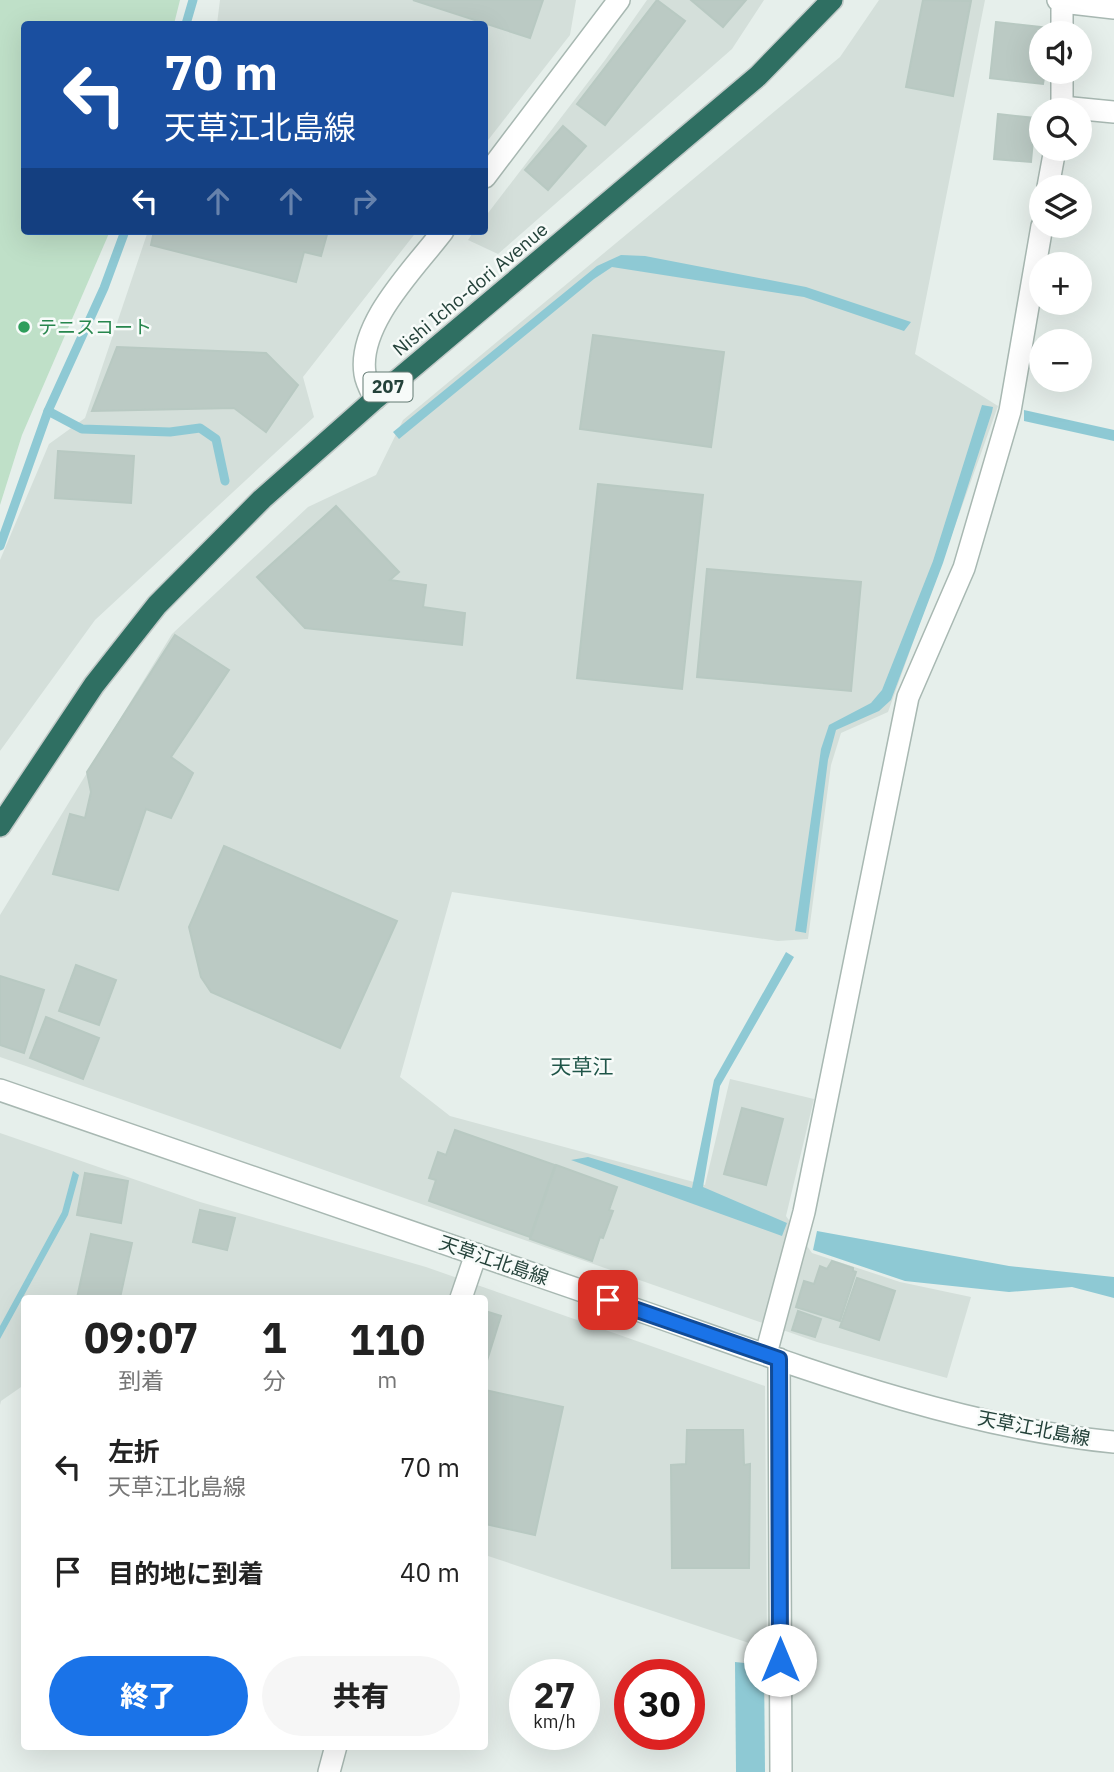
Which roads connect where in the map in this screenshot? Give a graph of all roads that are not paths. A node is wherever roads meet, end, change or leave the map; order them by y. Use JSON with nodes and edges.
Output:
{"nodes":[{"id":1,"x":620,"y":0,"type":"edge"},
{"id":2,"x":832,"y":0,"type":"edge"},
{"id":3,"x":1060,"y":1,"type":"edge"},
{"id":4,"x":1114,"y":8,"type":"edge"},
{"id":5,"x":1061,"y":21,"type":"edge"},
{"id":6,"x":1092,"y":110,"type":"edge"},
{"id":7,"x":1114,"y":111,"type":"edge"},
{"id":8,"x":488,"y":173,"type":"edge"},
{"id":9,"x":440,"y":235,"type":"edge"},
{"id":10,"x":1040,"y":238,"type":"edge"},
{"id":11,"x":375,"y":399,"type":"junction"},
{"id":12,"x":0,"y":826,"type":"edge"},
{"id":13,"x":0,"y":1090,"type":"edge"},
{"id":14,"x":476,"y":1254,"type":"junction"},
{"id":15,"x":462,"y":1295,"type":"edge"},
{"id":16,"x":773,"y":1357,"type":"junction"},
{"id":17,"x":1114,"y":1442,"type":"edge"},
{"id":18,"x":335,"y":1750,"type":"edge"},
{"id":19,"x":329,"y":1772,"type":"edge"},
{"id":20,"x":781,"y":1772,"type":"edge"}],
"edges":[{"from":1,"to":8,"type":"street"},
{"from":2,"to":11,"type":"highway","name":"Nishi Icho-dori Avenue","number":"207"},
{"from":3,"to":4,"type":"street"},
{"from":3,"to":5,"type":"street"},
{"from":6,"to":7,"type":"street"},
{"from":9,"to":11,"type":"street"},
{"from":10,"to":16,"type":"street"},
{"from":11,"to":12,"type":"highway","name":"Nishi Icho-dori Avenue","number":"207"},
{"from":13,"to":14,"type":"street","name":"天草江北島線"},
{"from":14,"to":15,"type":"street"},
{"from":14,"to":16,"type":"street","name":"天草江北島線"},
{"from":16,"to":17,"type":"street","name":"天草江北島線"},
{"from":16,"to":20,"type":"street"},
{"from":18,"to":19,"type":"street"}]}
